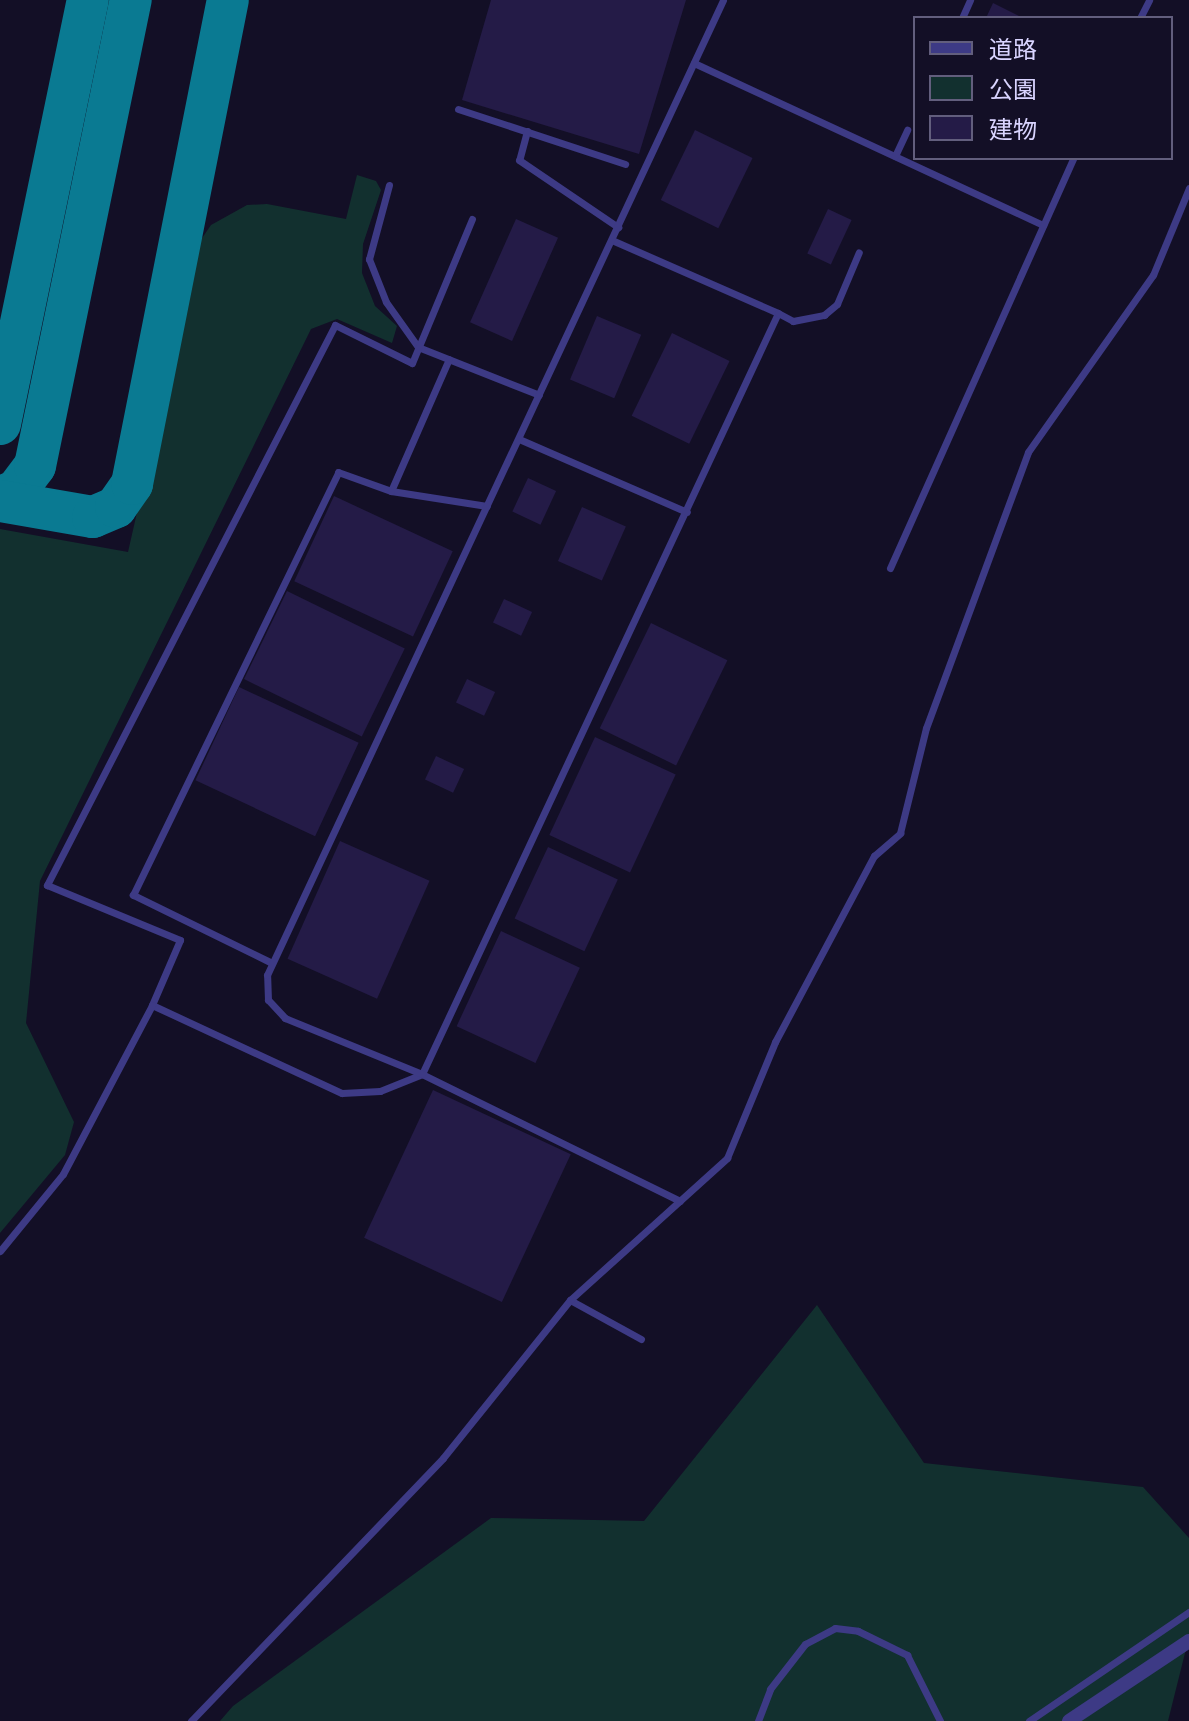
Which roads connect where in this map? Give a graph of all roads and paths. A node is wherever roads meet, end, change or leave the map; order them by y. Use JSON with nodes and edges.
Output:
{"nodes":[{"id":1,"x":723,"y":0,"type":"edge"},
{"id":2,"x":694,"y":63,"type":"junction"},
{"id":3,"x":458,"y":109,"type":"dead end"},
{"id":4,"x":907,"y":130,"type":"dead end"},
{"id":5,"x":527,"y":131,"type":"junction"},
{"id":6,"x":895,"y":156,"type":"junction"},
{"id":7,"x":1072,"y":160,"type":"edge"},
{"id":8,"x":625,"y":164,"type":"dead end"},
{"id":9,"x":389,"y":185,"type":"dead end"},
{"id":10,"x":1189,"y":188,"type":"edge"},
{"id":11,"x":472,"y":219,"type":"dead end"},
{"id":12,"x":1043,"y":225,"type":"junction"},
{"id":13,"x":618,"y":227,"type":"junction"},
{"id":14,"x":612,"y":240,"type":"junction"},
{"id":15,"x":859,"y":252,"type":"dead end"},
{"id":16,"x":778,"y":313,"type":"junction"},
{"id":17,"x":418,"y":347,"type":"junction"},
{"id":18,"x":449,"y":359,"type":"junction"},
{"id":19,"x":539,"y":395,"type":"junction"},
{"id":20,"x":519,"y":439,"type":"junction"},
{"id":21,"x":391,"y":491,"type":"junction"},
{"id":22,"x":487,"y":506,"type":"junction"},
{"id":23,"x":687,"y":512,"type":"junction"},
{"id":24,"x":890,"y":568,"type":"dead end"},
{"id":25,"x":270,"y":962,"type":"junction"},
{"id":26,"x":152,"y":1005,"type":"junction"},
{"id":27,"x":422,"y":1074,"type":"junction"},
{"id":28,"x":680,"y":1201,"type":"junction"},
{"id":29,"x":0,"y":1251,"type":"edge"},
{"id":30,"x":570,"y":1300,"type":"junction"},
{"id":31,"x":641,"y":1339,"type":"dead end"},
{"id":32,"x":1189,"y":1612,"type":"edge"},
{"id":33,"x":1189,"y":1641,"type":"edge"},
{"id":34,"x":191,"y":1721,"type":"edge"},
{"id":35,"x":758,"y":1721,"type":"edge"},
{"id":36,"x":940,"y":1721,"type":"edge"},
{"id":37,"x":1029,"y":1721,"type":"edge"},
{"id":38,"x":1069,"y":1721,"type":"edge"}],
"edges":[{"from":1,"to":2,"type":"lane"},
{"from":2,"to":6,"type":"lane"},
{"from":2,"to":13,"type":"lane"},
{"from":3,"to":5,"type":"lane"},
{"from":4,"to":6,"type":"lane"},
{"from":5,"to":8,"type":"lane"},
{"from":5,"to":13,"type":"lane"},
{"from":6,"to":12,"type":"lane"},
{"from":7,"to":12,"type":"lane"},
{"from":9,"to":17,"type":"lane"},
{"from":10,"to":28,"type":"lane"},
{"from":11,"to":17,"type":"lane"},
{"from":12,"to":24,"type":"lane"},
{"from":13,"to":14,"type":"lane"},
{"from":14,"to":16,"type":"lane"},
{"from":14,"to":19,"type":"lane"},
{"from":15,"to":16,"type":"lane"},
{"from":16,"to":23,"type":"lane"},
{"from":17,"to":18,"type":"lane"},
{"from":17,"to":26,"type":"lane"},
{"from":18,"to":19,"type":"lane"},
{"from":18,"to":21,"type":"lane"},
{"from":19,"to":20,"type":"lane"},
{"from":20,"to":22,"type":"lane"},
{"from":20,"to":23,"type":"lane"},
{"from":21,"to":22,"type":"lane"},
{"from":21,"to":25,"type":"lane"},
{"from":22,"to":25,"type":"lane"},
{"from":23,"to":27,"type":"lane"},
{"from":25,"to":27,"type":"lane"},
{"from":26,"to":27,"type":"lane"},
{"from":26,"to":29,"type":"lane"},
{"from":27,"to":28,"type":"lane"},
{"from":28,"to":30,"type":"lane"},
{"from":30,"to":31,"type":"lane"},
{"from":30,"to":34,"type":"lane"},
{"from":32,"to":37,"type":"lane"},
{"from":33,"to":38,"type":"street"},
{"from":35,"to":36,"type":"lane"}]}
